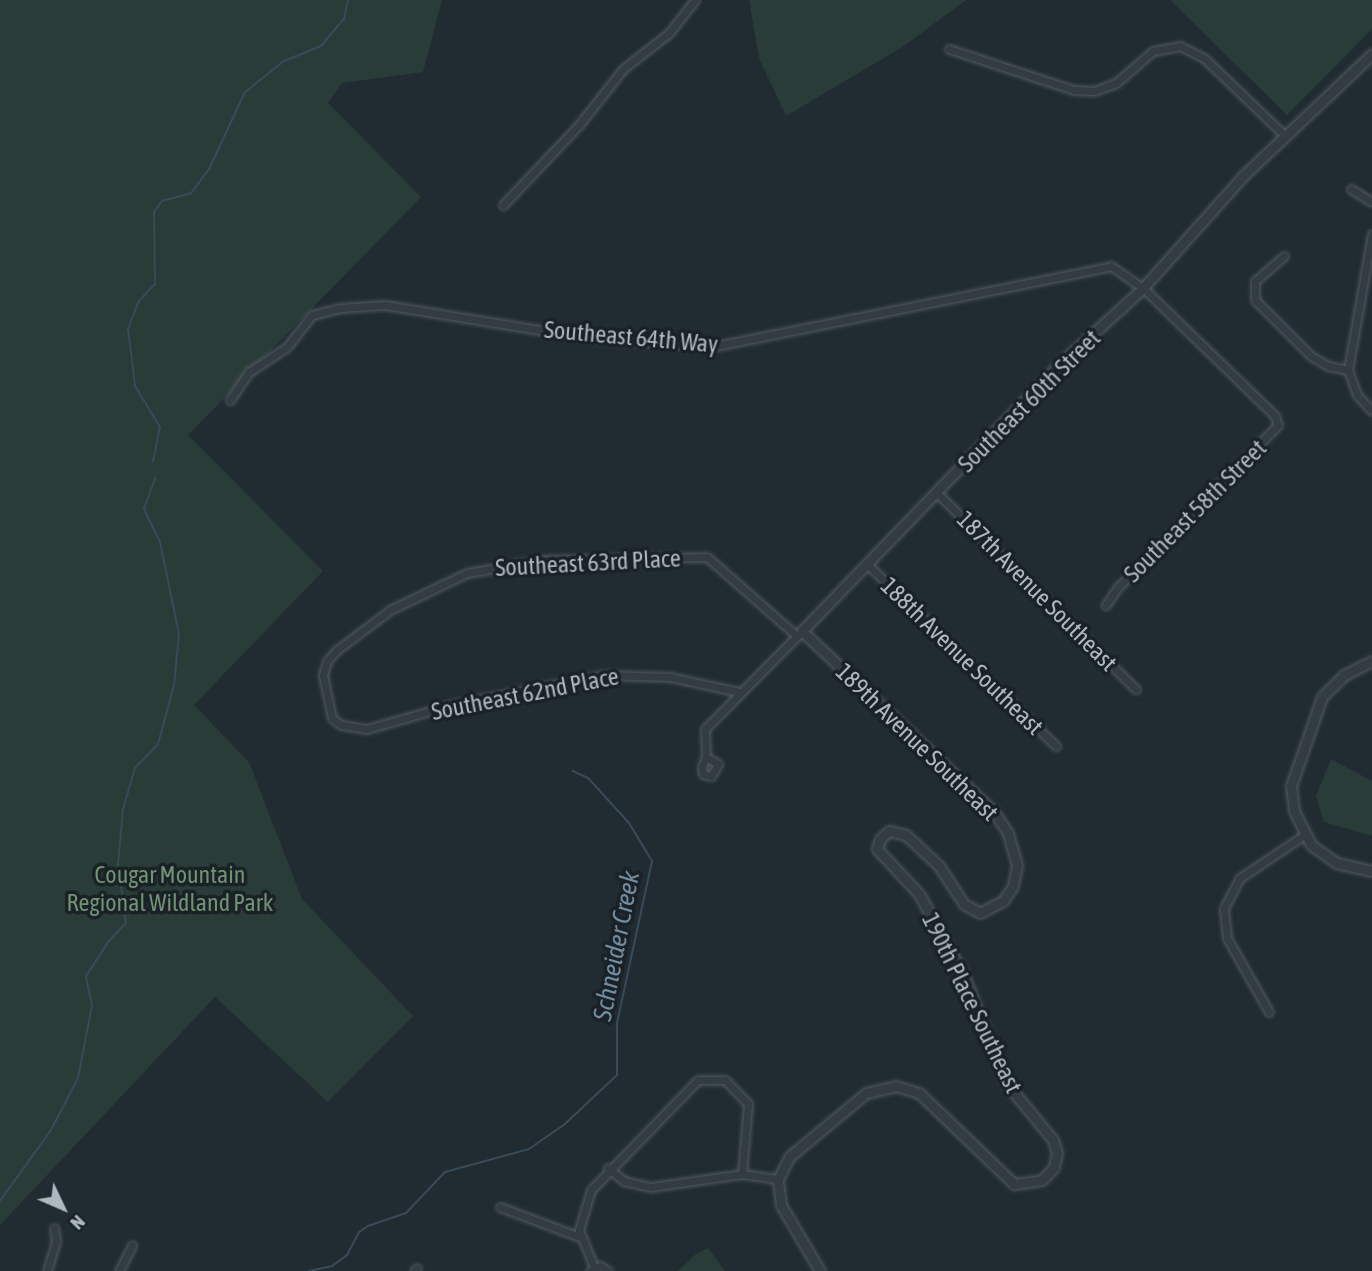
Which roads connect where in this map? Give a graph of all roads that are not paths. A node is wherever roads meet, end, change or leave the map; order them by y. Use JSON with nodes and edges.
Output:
{"nodes":[{"id":1,"x":695,"y":0,"type":"edge"},
{"id":2,"x":949,"y":49,"type":"dead end"},
{"id":3,"x":1372,"y":54,"type":"edge"},
{"id":4,"x":1286,"y":137,"type":"junction"},
{"id":5,"x":1351,"y":189,"type":"dead end"},
{"id":6,"x":1372,"y":202,"type":"edge"},
{"id":7,"x":503,"y":205,"type":"dead end"},
{"id":8,"x":1372,"y":234,"type":"edge"},
{"id":9,"x":1284,"y":256,"type":"dead end"},
{"id":10,"x":1368,"y":277,"type":"edge"},
{"id":11,"x":1143,"y":288,"type":"junction"},
{"id":12,"x":1348,"y":370,"type":"junction"},
{"id":13,"x":230,"y":400,"type":"dead end"},
{"id":14,"x":1372,"y":411,"type":"edge"},
{"id":15,"x":1276,"y":416,"type":"joint"},
{"id":16,"x":937,"y":494,"type":"junction"},
{"id":17,"x":707,"y":557,"type":"joint"},
{"id":18,"x":868,"y":565,"type":"junction"},
{"id":19,"x":1106,"y":605,"type":"dead end"},
{"id":20,"x":800,"y":634,"type":"junction"},
{"id":21,"x":1372,"y":661,"type":"edge"},
{"id":22,"x":1136,"y":689,"type":"dead end"},
{"id":23,"x":739,"y":692,"type":"junction"},
{"id":24,"x":353,"y":727,"type":"joint"},
{"id":25,"x":1056,"y":746,"type":"dead end"},
{"id":26,"x":706,"y":757,"type":"dead end"},
{"id":27,"x":884,"y":834,"type":"joint"},
{"id":28,"x":1304,"y":835,"type":"junction"},
{"id":29,"x":1372,"y":871,"type":"edge"},
{"id":30,"x":1269,"y":1012,"type":"dead end"},
{"id":31,"x":608,"y":1168,"type":"junction"},
{"id":32,"x":742,"y":1174,"type":"junction"},
{"id":33,"x":778,"y":1179,"type":"junction"},
{"id":34,"x":500,"y":1207,"type":"dead end"},
{"id":35,"x":54,"y":1228,"type":"dead end"},
{"id":36,"x":580,"y":1237,"type":"junction"},
{"id":37,"x":132,"y":1245,"type":"dead end"},
{"id":38,"x":592,"y":1269,"type":"edge"},
{"id":39,"x":47,"y":1271,"type":"edge"},
{"id":40,"x":119,"y":1271,"type":"edge"},
{"id":41,"x":608,"y":1271,"type":"edge"},
{"id":42,"x":820,"y":1271,"type":"edge"}],
"edges":[{"from":1,"to":7,"type":"street"},
{"from":2,"to":4,"type":"street"},
{"from":3,"to":4,"type":"street","name":"Southeast 60th Street"},
{"from":4,"to":11,"type":"street","name":"Southeast 60th Street"},
{"from":5,"to":6,"type":"street"},
{"from":8,"to":10,"type":"street"},
{"from":9,"to":12,"type":"street"},
{"from":10,"to":12,"type":"street"},
{"from":11,"to":13,"type":"street","name":"Southeast 64th Way"},
{"from":11,"to":15,"type":"street","name":"Southeast 64th Way"},
{"from":11,"to":16,"type":"street","name":"Southeast 60th Street"},
{"from":12,"to":14,"type":"street"},
{"from":15,"to":19,"type":"street","name":"Southeast 58th Street"},
{"from":16,"to":18,"type":"street","name":"Southeast 60th Street"},
{"from":16,"to":22,"type":"street","name":"187th Avenue Southeast"},
{"from":17,"to":20,"type":"street","name":"189th Avenue Southeast"},
{"from":17,"to":24,"type":"street","name":"Southeast 63rd Place"},
{"from":18,"to":20,"type":"street","name":"Southeast 60th Street"},
{"from":18,"to":25,"type":"street","name":"188th Avenue Southeast"},
{"from":20,"to":23,"type":"street","name":"Southeast 60th Street"},
{"from":20,"to":27,"type":"street","name":"189th Avenue Southeast"},
{"from":21,"to":28,"type":"street"},
{"from":23,"to":24,"type":"street","name":"Southeast 62nd Place"},
{"from":23,"to":26,"type":"street","name":"Southeast 60th Street"},
{"from":27,"to":33,"type":"street","name":"190th Place Southeast"},
{"from":28,"to":29,"type":"street"},
{"from":28,"to":30,"type":"street"},
{"from":31,"to":32,"type":"street"},
{"from":31,"to":32,"type":"street"},
{"from":31,"to":36,"type":"street"},
{"from":32,"to":33,"type":"street"},
{"from":33,"to":42,"type":"street"},
{"from":34,"to":36,"type":"street"},
{"from":35,"to":39,"type":"street"},
{"from":36,"to":38,"type":"street"},
{"from":37,"to":40,"type":"street"},
{"from":38,"to":41,"type":"street"}]}
